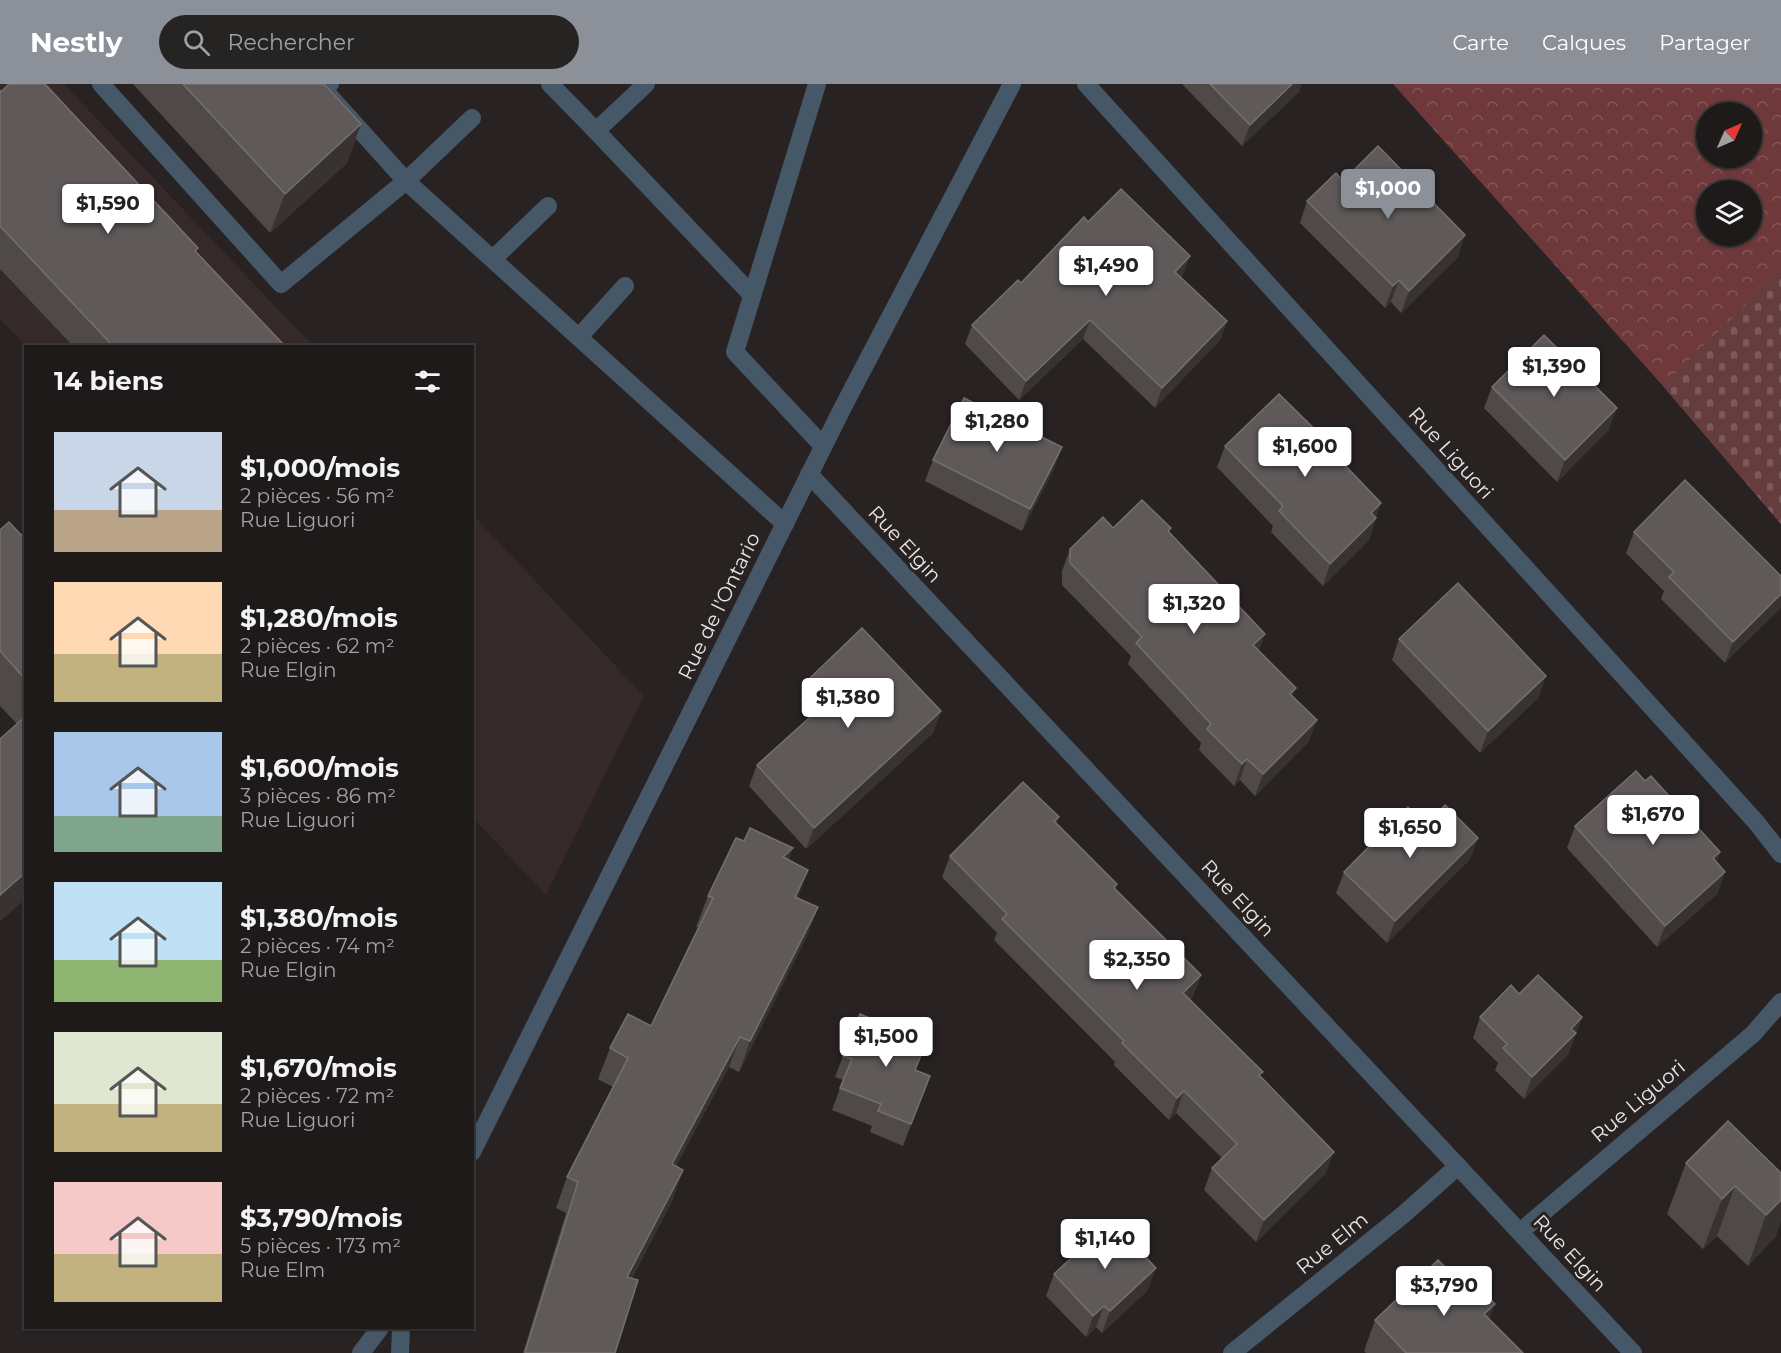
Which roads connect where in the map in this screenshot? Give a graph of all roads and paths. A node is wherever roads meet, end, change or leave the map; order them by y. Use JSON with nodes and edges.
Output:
{"nodes":[{"id":1,"x":101,"y":84,"type":"edge"},
{"id":2,"x":330,"y":84,"type":"edge"},
{"id":3,"x":550,"y":84,"type":"edge"},
{"id":4,"x":646,"y":84,"type":"edge"},
{"id":5,"x":816,"y":84,"type":"edge"},
{"id":6,"x":1012,"y":84,"type":"edge"},
{"id":7,"x":1086,"y":84,"type":"edge"},
{"id":8,"x":472,"y":118,"type":"dead end"},
{"id":9,"x":596,"y":131,"type":"junction"},
{"id":10,"x":406,"y":181,"type":"junction"},
{"id":11,"x":548,"y":206,"type":"dead end"},
{"id":12,"x":493,"y":259,"type":"junction"},
{"id":13,"x":625,"y":286,"type":"dead end"},
{"id":14,"x":752,"y":295,"type":"junction"},
{"id":15,"x":579,"y":337,"type":"junction"},
{"id":16,"x":823,"y":446,"type":"junction"},
{"id":17,"x":810,"y":474,"type":"junction"},
{"id":18,"x":785,"y":524,"type":"junction"},
{"id":19,"x":1781,"y":854,"type":"edge"},
{"id":20,"x":1781,"y":1002,"type":"edge"},
{"id":21,"x":474,"y":1148,"type":"edge"},
{"id":22,"x":1458,"y":1166,"type":"junction"},
{"id":23,"x":1520,"y":1232,"type":"junction"},
{"id":24,"x":379,"y":1329,"type":"edge"},
{"id":25,"x":401,"y":1329,"type":"edge"},
{"id":26,"x":361,"y":1353,"type":"edge"},
{"id":27,"x":400,"y":1353,"type":"edge"},
{"id":28,"x":1232,"y":1353,"type":"edge"},
{"id":29,"x":1633,"y":1353,"type":"edge"}],
"edges":[{"from":1,"to":10,"type":"street"},
{"from":2,"to":10,"type":"street"},
{"from":3,"to":9,"type":"street"},
{"from":4,"to":9,"type":"street"},
{"from":5,"to":14,"type":"street"},
{"from":6,"to":16,"type":"street","name":"Rue de l'Ontario"},
{"from":7,"to":19,"type":"street","name":"Rue Liguori"},
{"from":8,"to":10,"type":"street"},
{"from":9,"to":14,"type":"street"},
{"from":10,"to":12,"type":"street"},
{"from":11,"to":12,"type":"street"},
{"from":12,"to":15,"type":"street"},
{"from":13,"to":15,"type":"street"},
{"from":14,"to":16,"type":"street"},
{"from":15,"to":18,"type":"street"},
{"from":16,"to":17,"type":"street","name":"Rue de l'Ontario"},
{"from":17,"to":18,"type":"street","name":"Rue de l'Ontario"},
{"from":17,"to":22,"type":"street","name":"Rue Elgin"},
{"from":18,"to":21,"type":"street","name":"Rue de l'Ontario"},
{"from":20,"to":23,"type":"street","name":"Rue Liguori"},
{"from":22,"to":23,"type":"street","name":"Rue Elgin"},
{"from":22,"to":28,"type":"street","name":"Rue Elm"},
{"from":23,"to":29,"type":"street","name":"Rue Elgin"},
{"from":24,"to":26,"type":"street"},
{"from":25,"to":27,"type":"street"}]}
